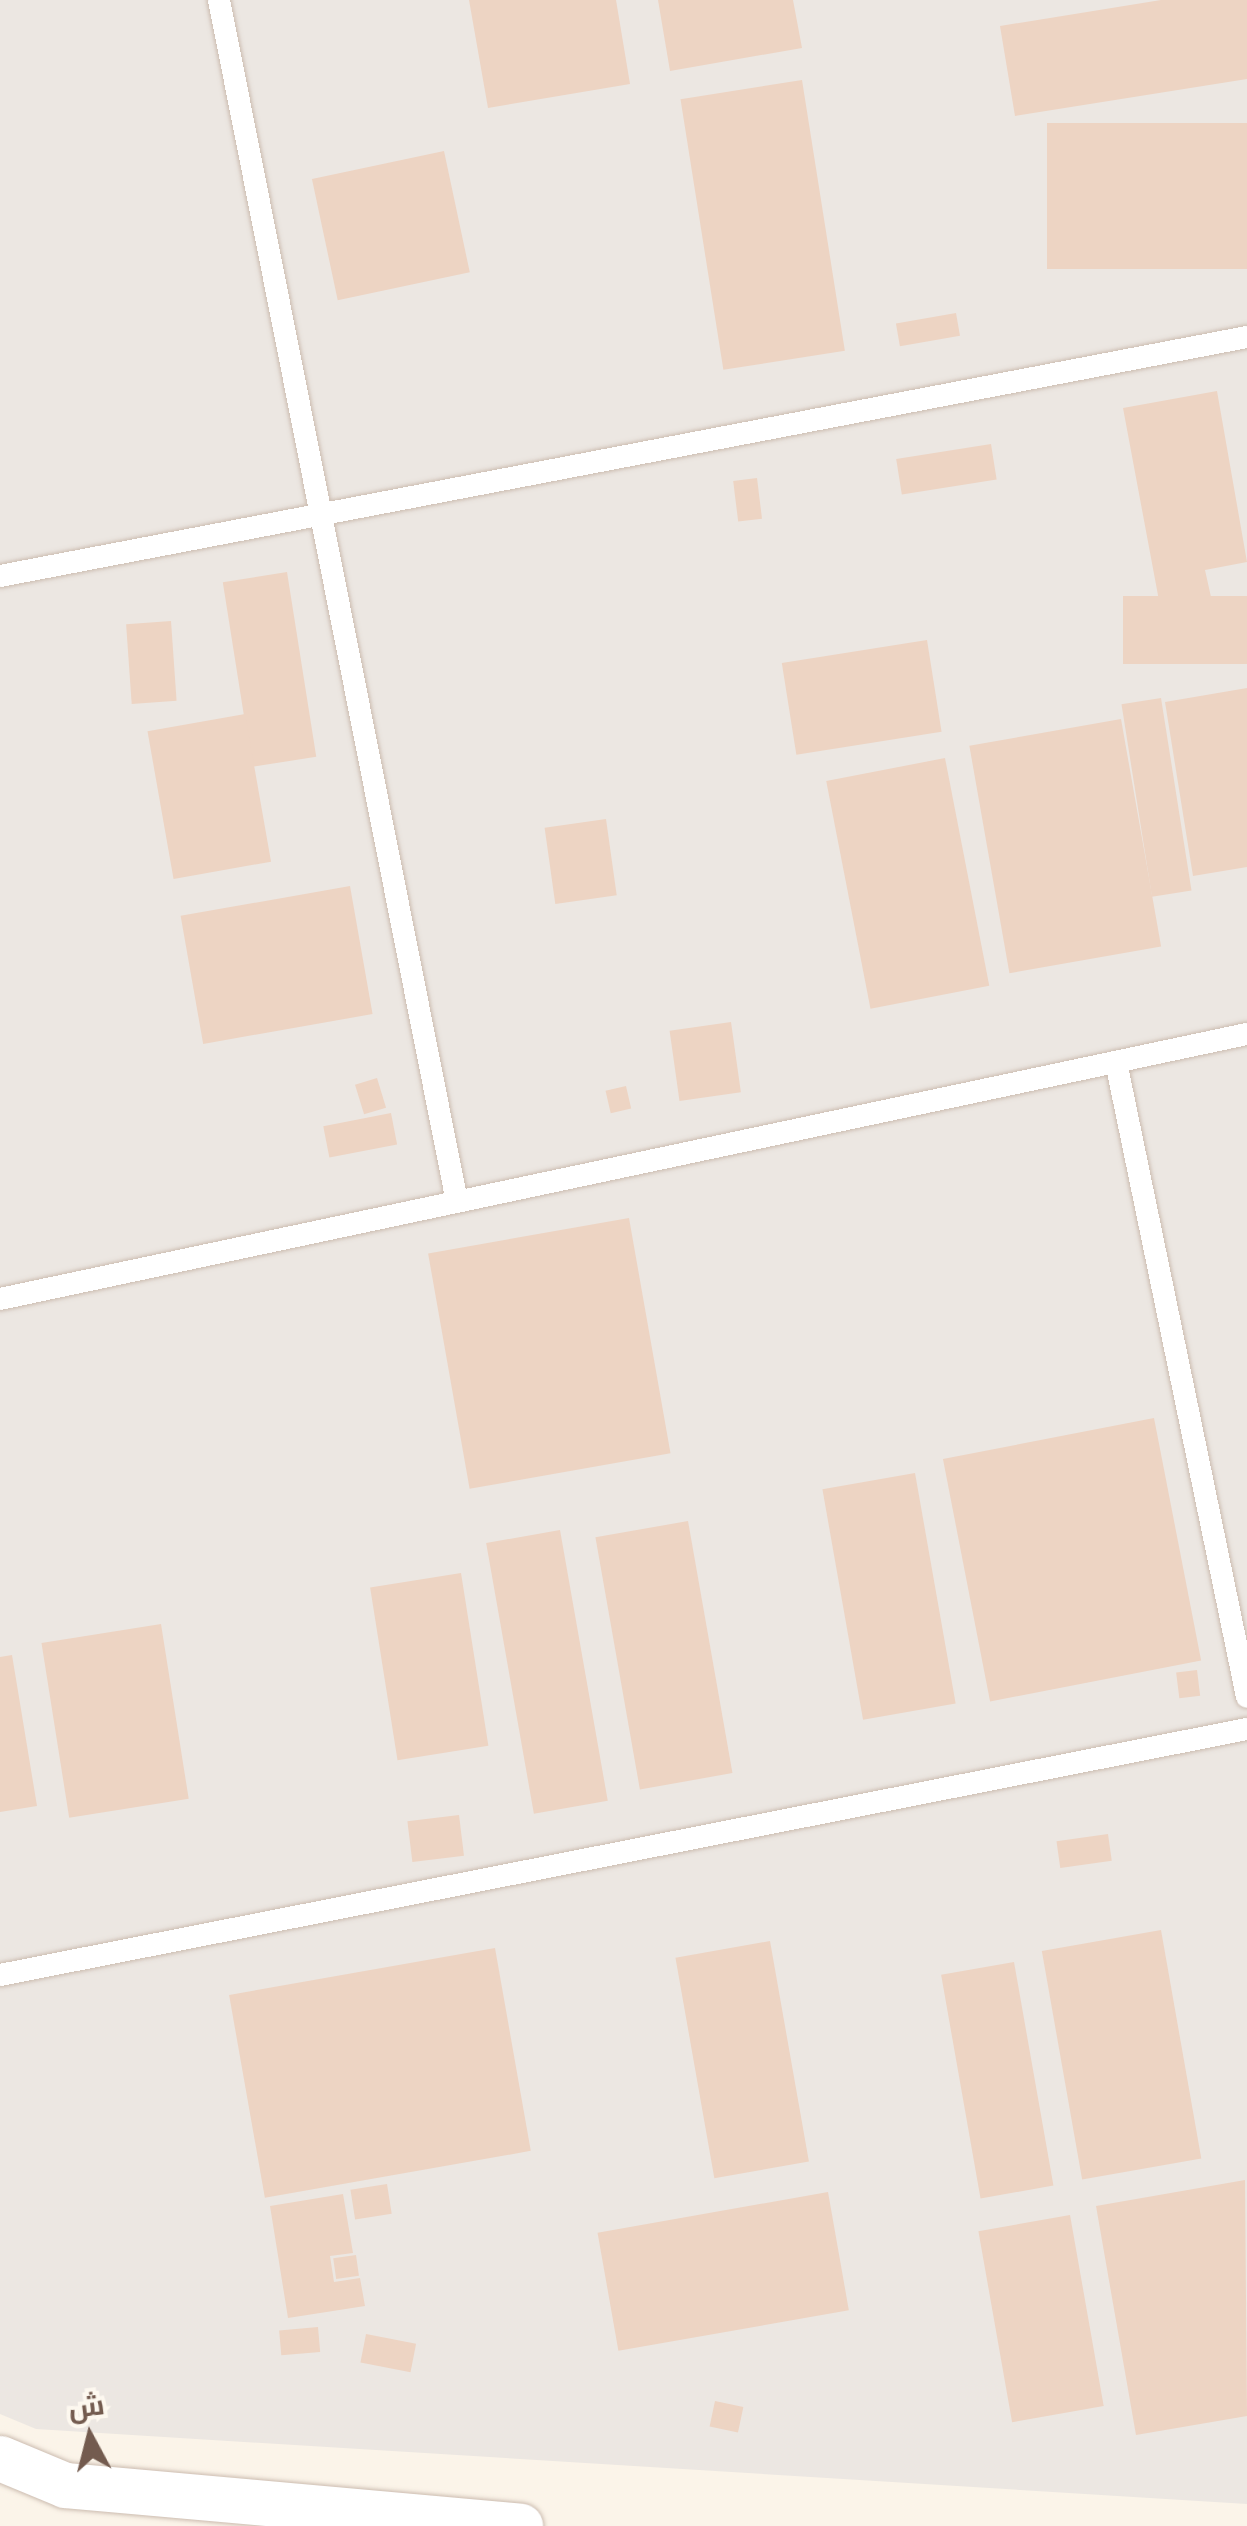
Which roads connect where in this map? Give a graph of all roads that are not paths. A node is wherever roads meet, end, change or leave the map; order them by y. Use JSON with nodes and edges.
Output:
{"nodes":[{"id":1,"x":219,"y":0,"type":"edge"},
{"id":2,"x":1247,"y":337,"type":"edge"},
{"id":3,"x":321,"y":514,"type":"junction"},
{"id":4,"x":0,"y":576,"type":"edge"},
{"id":5,"x":1247,"y":1034,"type":"edge"},
{"id":6,"x":1116,"y":1062,"type":"junction"},
{"id":7,"x":457,"y":1202,"type":"junction"},
{"id":8,"x":0,"y":1298,"type":"edge"},
{"id":9,"x":1247,"y":1697,"type":"edge"},
{"id":10,"x":1247,"y":1728,"type":"edge"},
{"id":11,"x":0,"y":1975,"type":"edge"},
{"id":12,"x":0,"y":2458,"type":"edge"},
{"id":13,"x":520,"y":2526,"type":"edge"}],
"edges":[{"from":1,"to":3,"type":"lane"},
{"from":2,"to":3,"type":"lane"},
{"from":3,"to":4,"type":"lane"},
{"from":3,"to":7,"type":"lane"},
{"from":5,"to":6,"type":"lane"},
{"from":6,"to":7,"type":"lane"},
{"from":6,"to":9,"type":"lane"},
{"from":7,"to":8,"type":"lane"},
{"from":10,"to":11,"type":"lane"},
{"from":12,"to":13,"type":"street"}]}
